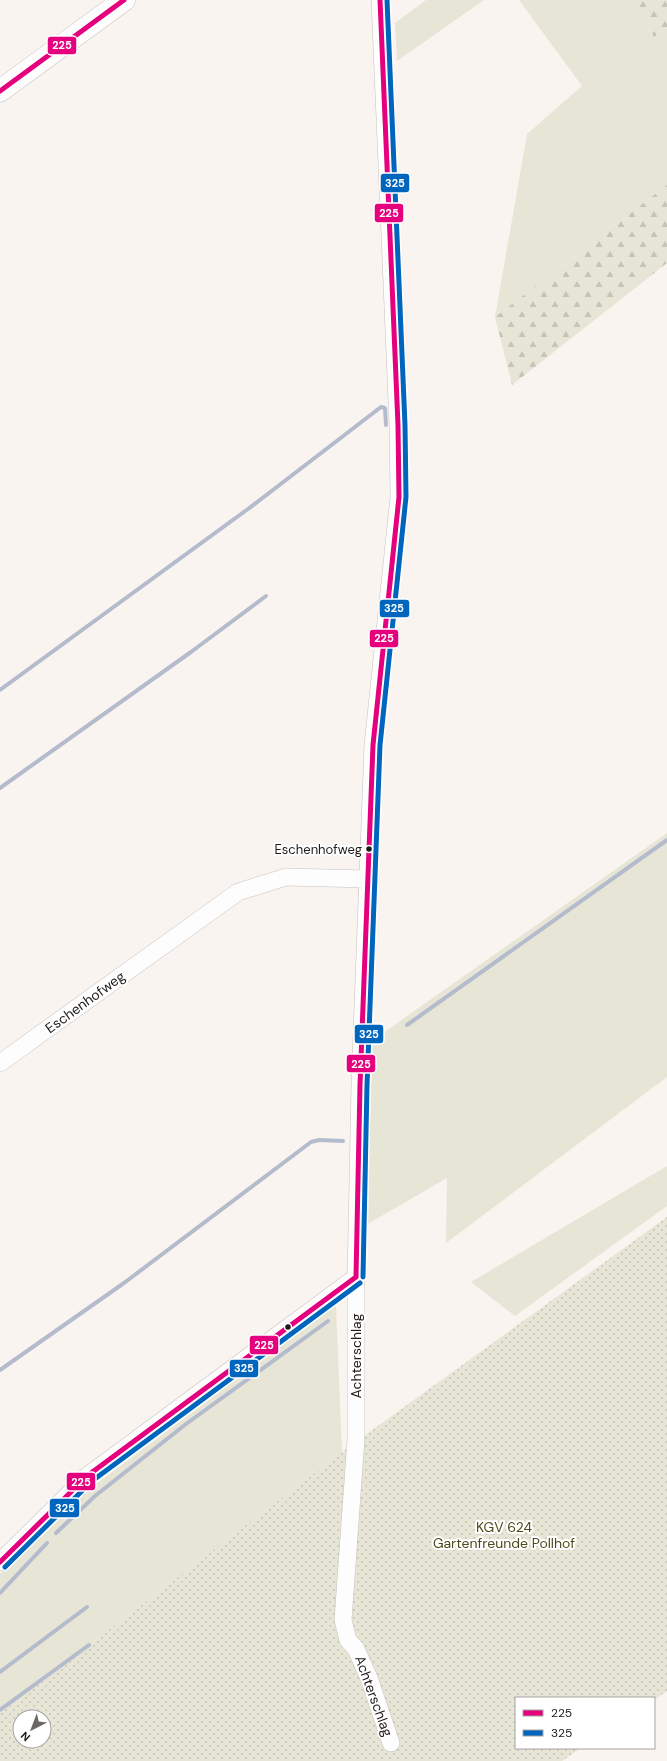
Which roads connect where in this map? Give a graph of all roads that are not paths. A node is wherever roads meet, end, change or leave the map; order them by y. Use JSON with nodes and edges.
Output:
{"nodes":[{"id":1,"x":124,"y":0,"type":"edge"},
{"id":2,"x":380,"y":0,"type":"edge"},
{"id":3,"x":0,"y":91,"type":"edge"},
{"id":4,"x":367,"y":879,"type":"junction"},
{"id":5,"x":0,"y":1063,"type":"edge"},
{"id":6,"x":356,"y":1277,"type":"junction"},
{"id":7,"x":0,"y":1562,"type":"edge"},
{"id":8,"x":391,"y":1743,"type":"dead end"}],
"edges":[{"from":1,"to":3,"type":"main road"},
{"from":2,"to":4,"type":"street","name":"Achterschlag"},
{"from":4,"to":5,"type":"street","name":"Eschenhofweg"},
{"from":4,"to":6,"type":"street","name":"Achterschlag"},
{"from":6,"to":7,"type":"street"},
{"from":6,"to":8,"type":"street","name":"Achterschlag"}]}
